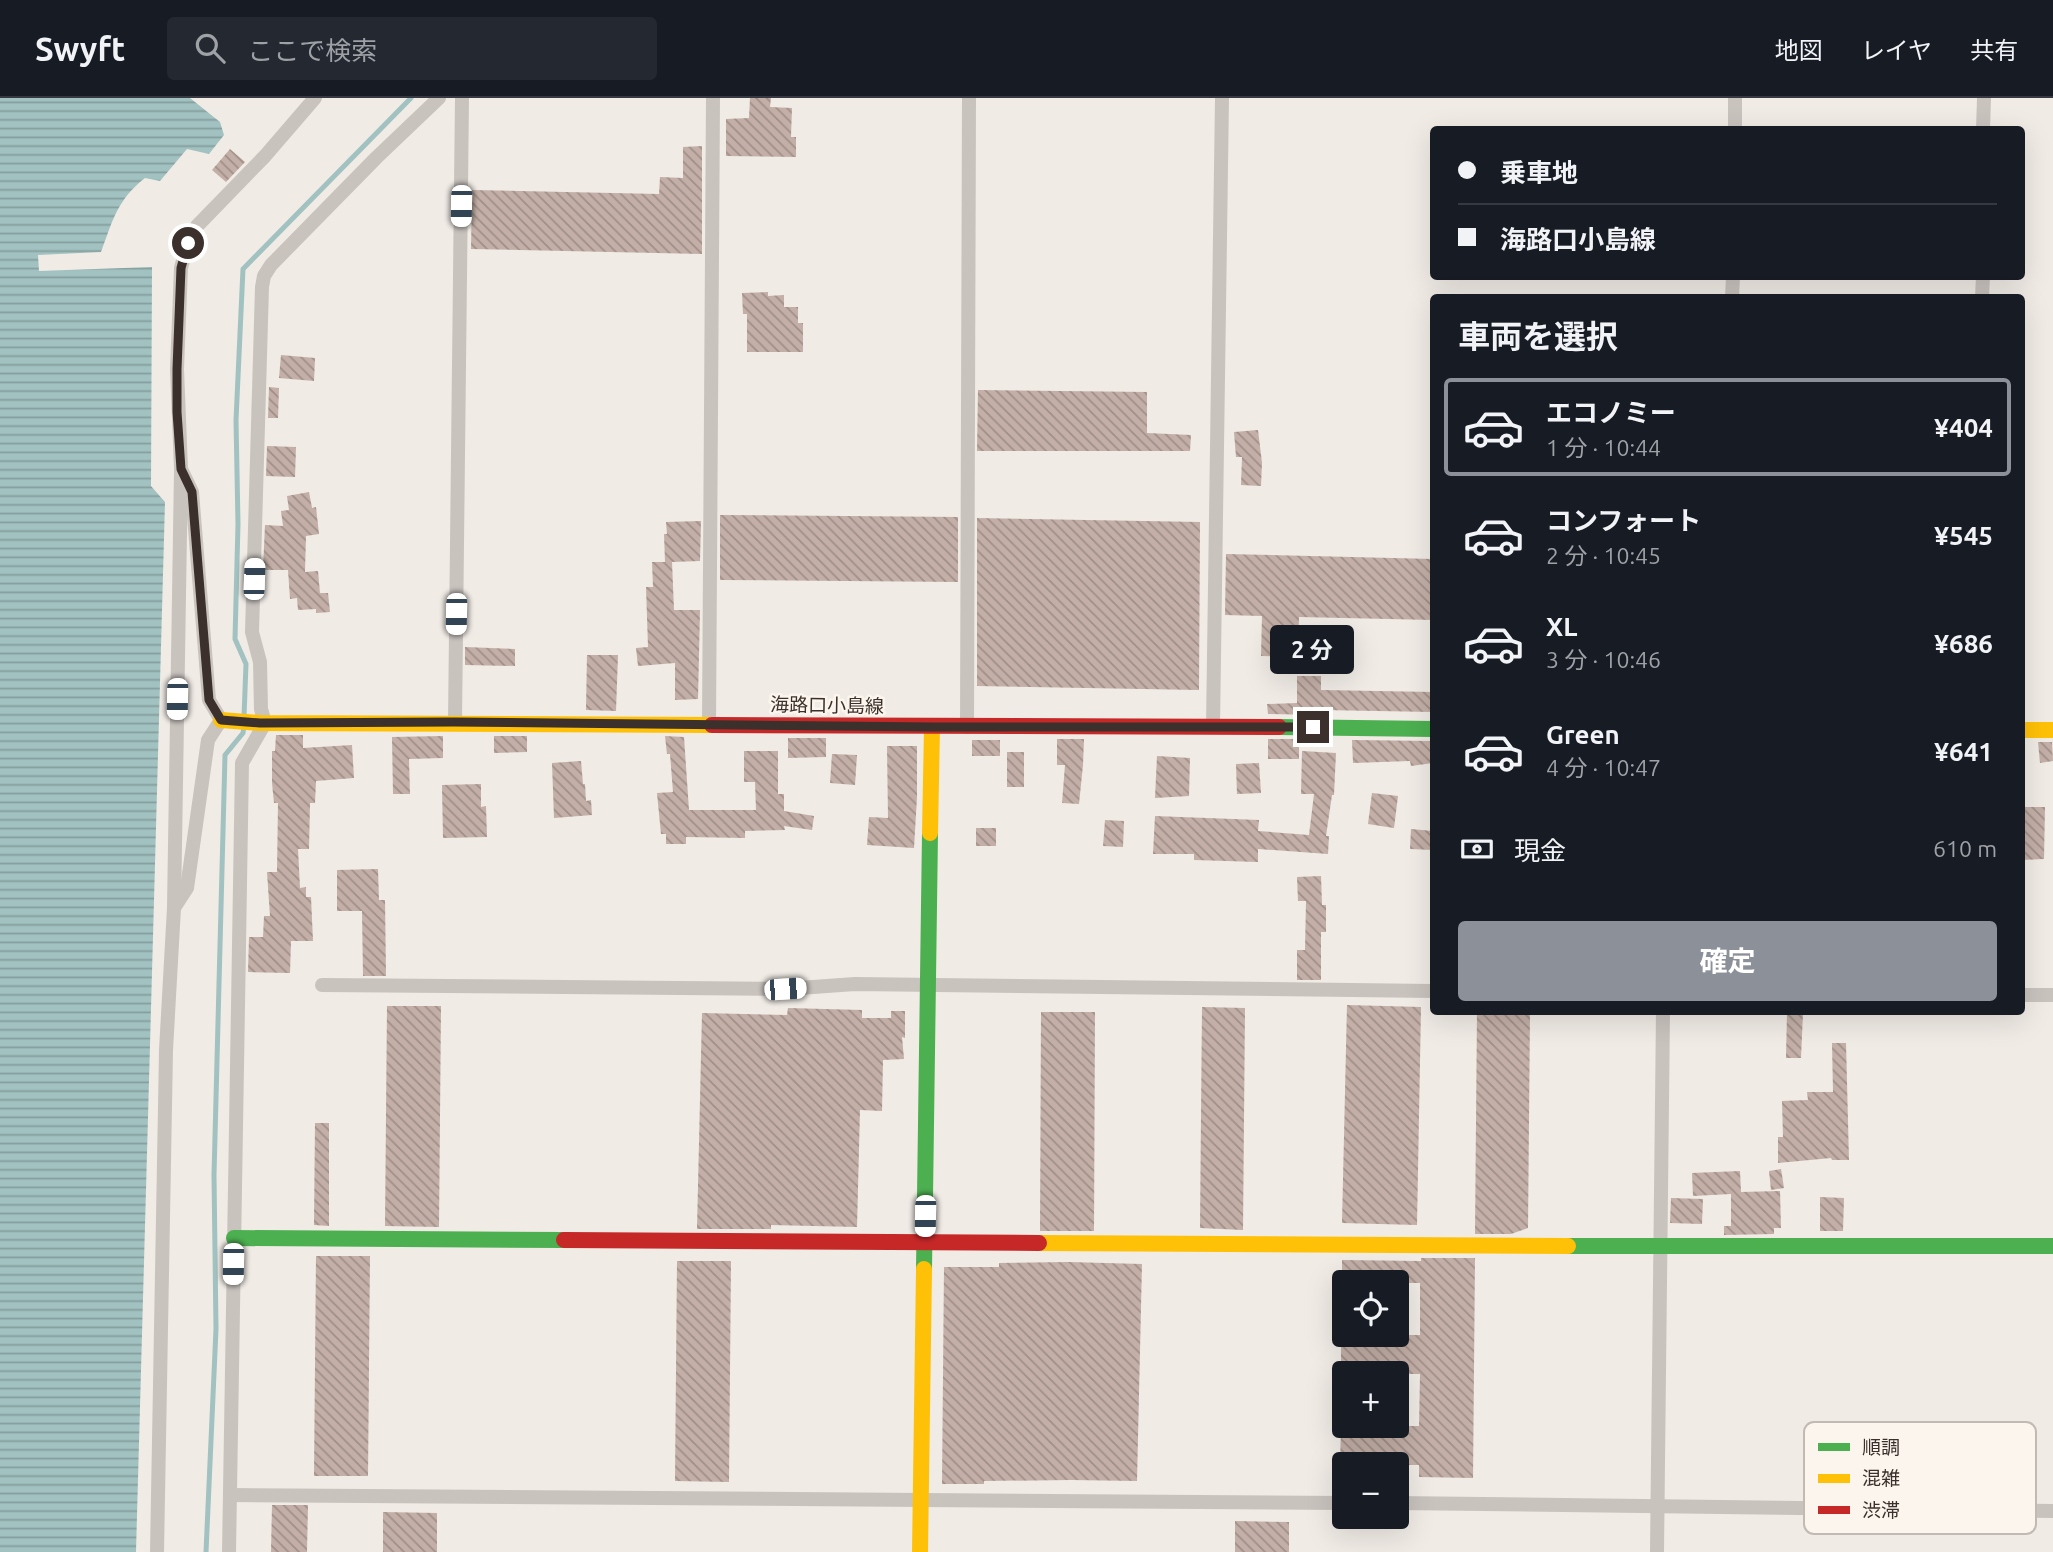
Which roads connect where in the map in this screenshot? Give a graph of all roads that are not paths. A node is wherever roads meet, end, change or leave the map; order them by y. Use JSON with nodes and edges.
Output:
{"nodes":[{"id":1,"x":314,"y":98,"type":"edge"},
{"id":2,"x":439,"y":98,"type":"edge"},
{"id":3,"x":462,"y":98,"type":"edge"},
{"id":4,"x":713,"y":98,"type":"edge"},
{"id":5,"x":969,"y":98,"type":"edge"},
{"id":6,"x":1222,"y":98,"type":"edge"},
{"id":7,"x":1735,"y":98,"type":"edge"},
{"id":8,"x":1984,"y":98,"type":"edge"},
{"id":9,"x":1735,"y":126,"type":"edge"},
{"id":10,"x":1983,"y":126,"type":"edge"},
{"id":11,"x":181,"y":469,"type":"junction"},
{"id":12,"x":221,"y":720,"type":"junction"},
{"id":13,"x":454,"y":722,"type":"junction"},
{"id":14,"x":263,"y":723,"type":"junction"},
{"id":15,"x":709,"y":724,"type":"junction"},
{"id":16,"x":1213,"y":726,"type":"junction"},
{"id":17,"x":932,"y":727,"type":"junction"},
{"id":18,"x":967,"y":727,"type":"junction"},
{"id":19,"x":1430,"y":729,"type":"edge"},
{"id":20,"x":2025,"y":730,"type":"edge"},
{"id":21,"x":2053,"y":730,"type":"edge"},
{"id":22,"x":174,"y":908,"type":"junction"},
{"id":23,"x":323,"y":985,"type":"dead end"},
{"id":24,"x":929,"y":985,"type":"junction"},
{"id":25,"x":1430,"y":991,"type":"edge"},
{"id":26,"x":2025,"y":995,"type":"edge"},
{"id":27,"x":2053,"y":995,"type":"edge"},
{"id":28,"x":1663,"y":1015,"type":"edge"},
{"id":29,"x":234,"y":1238,"type":"junction"},
{"id":30,"x":925,"y":1244,"type":"junction"},
{"id":31,"x":2053,"y":1246,"type":"edge"},
{"id":32,"x":1661,"y":1247,"type":"junction"},
{"id":33,"x":230,"y":1494,"type":"junction"},
{"id":34,"x":920,"y":1500,"type":"junction"},
{"id":35,"x":1332,"y":1503,"type":"edge"},
{"id":36,"x":1409,"y":1503,"type":"edge"},
{"id":37,"x":1658,"y":1505,"type":"junction"},
{"id":38,"x":1804,"y":1507,"type":"edge"},
{"id":39,"x":157,"y":1552,"type":"edge"},
{"id":40,"x":229,"y":1552,"type":"edge"},
{"id":41,"x":920,"y":1552,"type":"edge"},
{"id":42,"x":1657,"y":1552,"type":"edge"}],
"edges":[{"from":1,"to":11,"type":"street"},
{"from":2,"to":14,"type":"street"},
{"from":3,"to":13,"type":"street"},
{"from":4,"to":15,"type":"street"},
{"from":5,"to":18,"type":"street"},
{"from":6,"to":16,"type":"street"},
{"from":7,"to":9,"type":"street"},
{"from":8,"to":10,"type":"street"},
{"from":11,"to":12,"type":"street"},
{"from":11,"to":22,"type":"street"},
{"from":12,"to":14,"type":"street","name":"海路口小島線"},
{"from":12,"to":22,"type":"street"},
{"from":13,"to":14,"type":"street","name":"海路口小島線"},
{"from":13,"to":15,"type":"street","name":"海路口小島線"},
{"from":14,"to":29,"type":"street"},
{"from":15,"to":17,"type":"street","name":"海路口小島線"},
{"from":16,"to":18,"type":"street","name":"海路口小島線"},
{"from":16,"to":19,"type":"street","name":"海路口小島線"},
{"from":17,"to":18,"type":"street","name":"海路口小島線"},
{"from":17,"to":24,"type":"street"},
{"from":20,"to":21,"type":"street"},
{"from":22,"to":39,"type":"street"},
{"from":23,"to":24,"type":"street"},
{"from":24,"to":25,"type":"street"},
{"from":24,"to":30,"type":"street"},
{"from":26,"to":27,"type":"street"},
{"from":28,"to":32,"type":"street"},
{"from":29,"to":30,"type":"street"},
{"from":29,"to":33,"type":"street"},
{"from":30,"to":32,"type":"street"},
{"from":30,"to":34,"type":"street"},
{"from":31,"to":32,"type":"street"},
{"from":32,"to":37,"type":"street"},
{"from":33,"to":34,"type":"street"},
{"from":33,"to":40,"type":"street"},
{"from":34,"to":35,"type":"street"},
{"from":34,"to":41,"type":"street"},
{"from":36,"to":37,"type":"street"},
{"from":37,"to":38,"type":"street"},
{"from":37,"to":42,"type":"street"}]}
